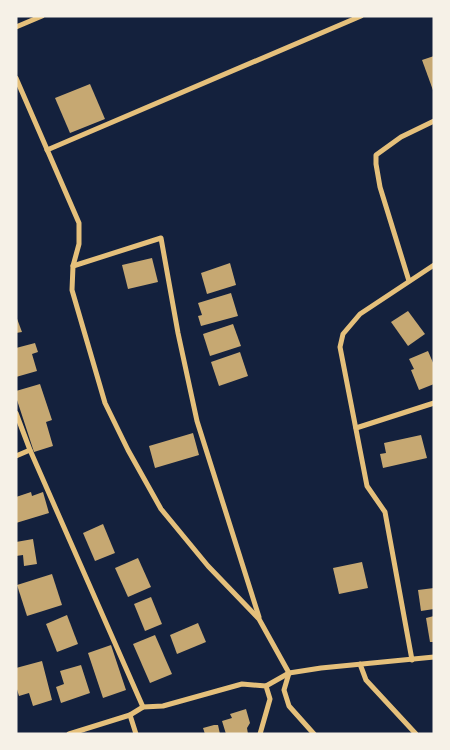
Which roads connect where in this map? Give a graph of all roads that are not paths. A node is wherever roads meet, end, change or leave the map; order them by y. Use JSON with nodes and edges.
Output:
{"nodes":[{"id":1,"x":42,"y":16,"type":"edge"},
{"id":2,"x":362,"y":16,"type":"edge"},
{"id":3,"x":16,"y":27,"type":"edge"},
{"id":4,"x":16,"y":78,"type":"edge"},
{"id":5,"x":434,"y":121,"type":"edge"},
{"id":6,"x":47,"y":150,"type":"junction"},
{"id":7,"x":434,"y":264,"type":"edge"},
{"id":8,"x":73,"y":266,"type":"junction"},
{"id":9,"x":409,"y":281,"type":"junction"},
{"id":10,"x":434,"y":403,"type":"edge"},
{"id":11,"x":16,"y":413,"type":"edge"},
{"id":12,"x":356,"y":428,"type":"junction"},
{"id":13,"x":30,"y":450,"type":"junction"},
{"id":14,"x":16,"y":456,"type":"edge"},
{"id":15,"x":259,"y":619,"type":"junction"},
{"id":16,"x":434,"y":657,"type":"edge"},
{"id":17,"x":412,"y":660,"type":"junction"},
{"id":18,"x":360,"y":664,"type":"junction"},
{"id":19,"x":289,"y":672,"type":"junction"},
{"id":20,"x":266,"y":686,"type":"junction"},
{"id":21,"x":143,"y":707,"type":"junction"},
{"id":22,"x":130,"y":715,"type":"junction"},
{"id":23,"x":69,"y":734,"type":"edge"},
{"id":24,"x":136,"y":734,"type":"edge"},
{"id":25,"x":260,"y":734,"type":"edge"},
{"id":26,"x":314,"y":734,"type":"edge"},
{"id":27,"x":416,"y":734,"type":"edge"}],
"edges":[{"from":1,"to":3,"type":"street"},
{"from":2,"to":6,"type":"street"},
{"from":4,"to":6,"type":"street"},
{"from":5,"to":9,"type":"street"},
{"from":6,"to":8,"type":"street"},
{"from":7,"to":9,"type":"street"},
{"from":8,"to":15,"type":"street"},
{"from":8,"to":15,"type":"street"},
{"from":9,"to":12,"type":"street"},
{"from":10,"to":12,"type":"street"},
{"from":11,"to":13,"type":"street"},
{"from":12,"to":17,"type":"street"},
{"from":13,"to":14,"type":"street"},
{"from":13,"to":21,"type":"street"},
{"from":15,"to":19,"type":"street"},
{"from":16,"to":17,"type":"street"},
{"from":17,"to":18,"type":"street"},
{"from":18,"to":19,"type":"street"},
{"from":18,"to":27,"type":"street"},
{"from":19,"to":20,"type":"street"},
{"from":19,"to":26,"type":"street"},
{"from":20,"to":21,"type":"street"},
{"from":20,"to":25,"type":"street"},
{"from":21,"to":22,"type":"street"},
{"from":22,"to":23,"type":"street"},
{"from":22,"to":24,"type":"street"}]}
